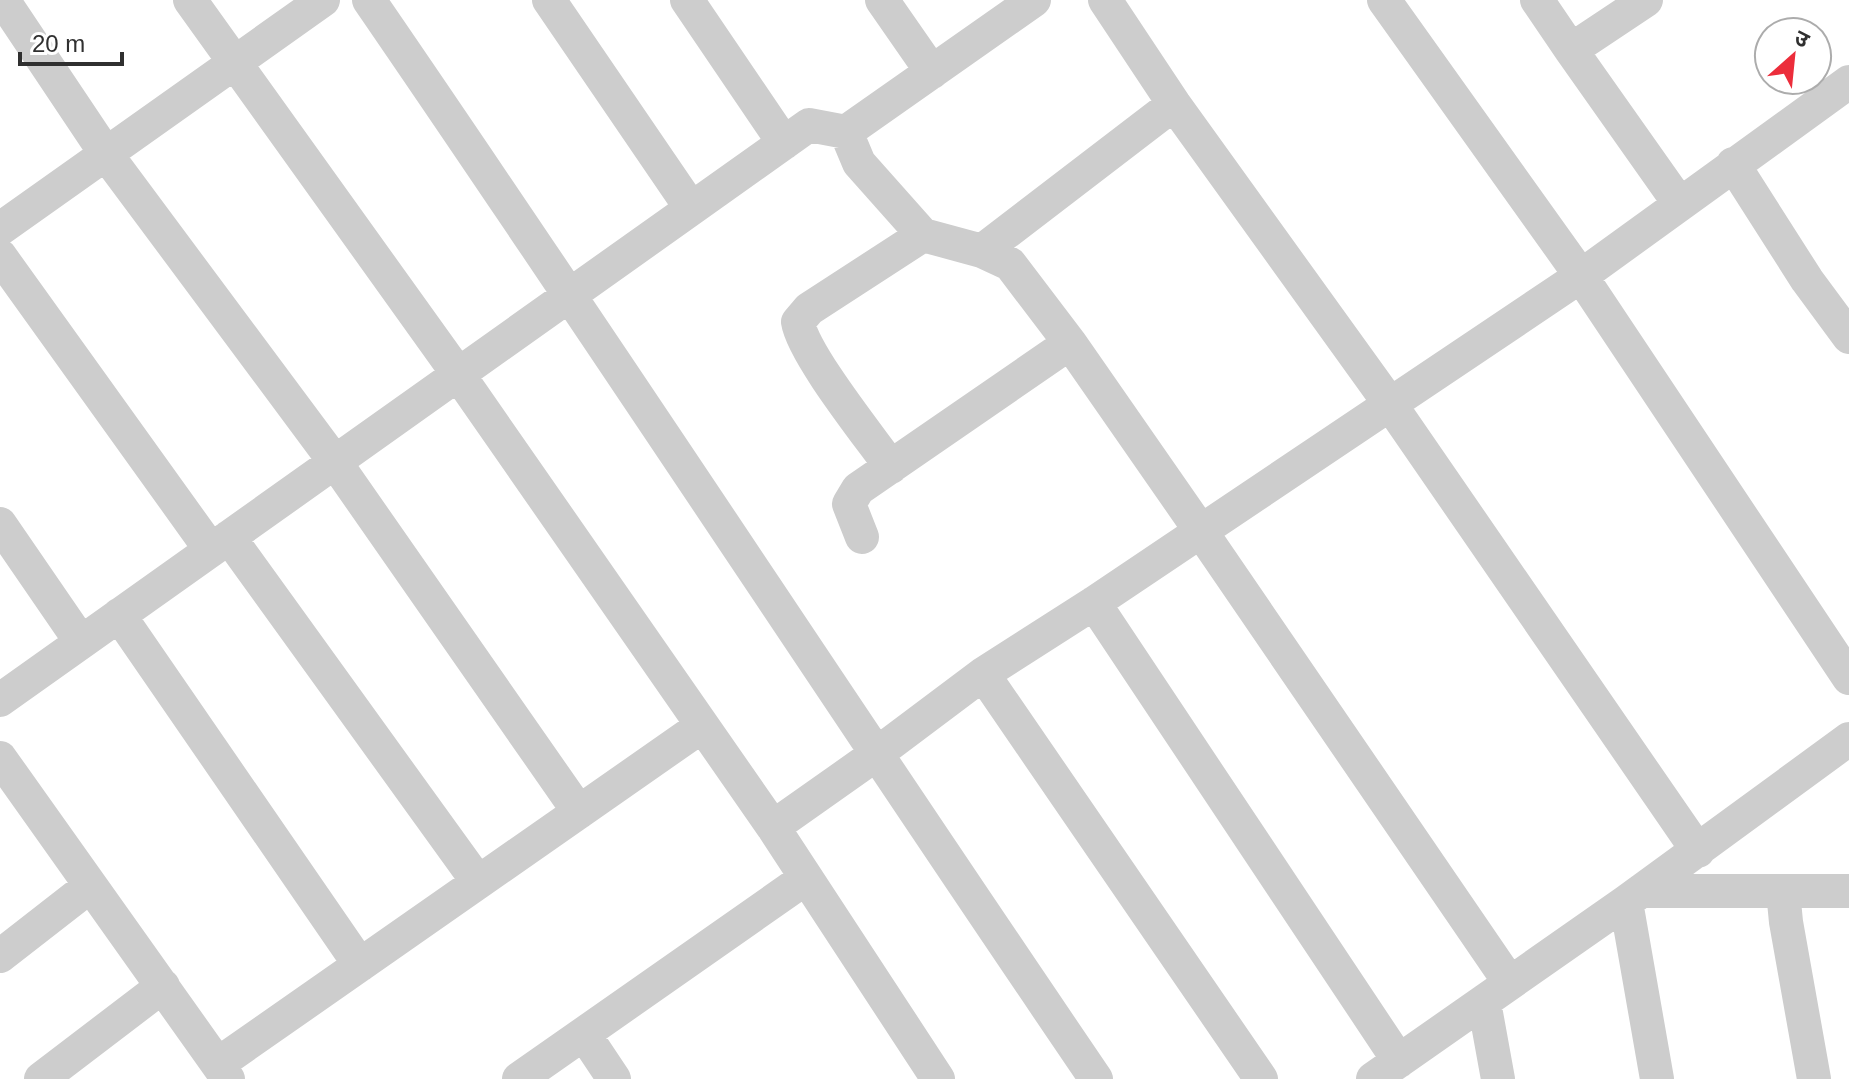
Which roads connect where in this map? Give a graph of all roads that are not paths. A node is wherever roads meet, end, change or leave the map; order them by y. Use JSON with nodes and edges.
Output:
{"nodes":[{"id":1,"x":3,"y":0,"type":"edge"},
{"id":2,"x":190,"y":0,"type":"edge"},
{"id":3,"x":323,"y":0,"type":"edge"},
{"id":4,"x":369,"y":0,"type":"edge"},
{"id":5,"x":549,"y":0,"type":"edge"},
{"id":6,"x":687,"y":0,"type":"edge"},
{"id":7,"x":882,"y":0,"type":"edge"},
{"id":8,"x":1105,"y":0,"type":"edge"},
{"id":9,"x":1384,"y":0,"type":"edge"},
{"id":10,"x":1537,"y":0,"type":"edge"},
{"id":11,"x":1646,"y":0,"type":"edge"},
{"id":12,"x":1027,"y":2,"type":"edge"},
{"id":13,"x":1571,"y":50,"type":"junction"},
{"id":14,"x":234,"y":63,"type":"junction"},
{"id":15,"x":932,"y":72,"type":"junction"},
{"id":16,"x":1849,"y":82,"type":"edge"},
{"id":17,"x":1174,"y":104,"type":"junction"},
{"id":18,"x":846,"y":132,"type":"junction"},
{"id":19,"x":784,"y":143,"type":"junction"},
{"id":20,"x":106,"y":154,"type":"junction"},
{"id":21,"x":1733,"y":164,"type":"junction"},
{"id":22,"x":1679,"y":203,"type":"junction"},
{"id":23,"x":691,"y":208,"type":"junction"},
{"id":24,"x":0,"y":229,"type":"edge"},
{"id":25,"x":923,"y":235,"type":"junction"},
{"id":26,"x":982,"y":251,"type":"junction"},
{"id":27,"x":0,"y":256,"type":"edge"},
{"id":28,"x":1581,"y":276,"type":"junction"},
{"id":29,"x":571,"y":293,"type":"junction"},
{"id":30,"x":1849,"y":337,"type":"edge"},
{"id":31,"x":1070,"y":343,"type":"junction"},
{"id":32,"x":458,"y":374,"type":"junction"},
{"id":33,"x":1390,"y":404,"type":"junction"},
{"id":34,"x":335,"y":462,"type":"junction"},
{"id":35,"x":891,"y":467,"type":"junction"},
{"id":36,"x":0,"y":524,"type":"edge"},
{"id":37,"x":1200,"y":530,"type":"junction"},
{"id":38,"x":862,"y":537,"type":"dead end"},
{"id":39,"x":220,"y":543,"type":"junction"},
{"id":40,"x":1094,"y":603,"type":"junction"},
{"id":41,"x":119,"y":615,"type":"junction"},
{"id":42,"x":81,"y":642,"type":"junction"},
{"id":43,"x":983,"y":674,"type":"junction"},
{"id":44,"x":1849,"y":678,"type":"edge"},
{"id":45,"x":0,"y":700,"type":"edge"},
{"id":46,"x":702,"y":726,"type":"junction"},
{"id":47,"x":1849,"y":739,"type":"edge"},
{"id":48,"x":875,"y":755,"type":"junction"},
{"id":49,"x":1,"y":762,"type":"edge"},
{"id":50,"x":579,"y":812,"type":"junction"},
{"id":51,"x":773,"y":827,"type":"junction"},
{"id":52,"x":1698,"y":851,"type":"junction"},
{"id":53,"x":806,"y":878,"type":"junction"},
{"id":54,"x":478,"y":882,"type":"junction"},
{"id":55,"x":90,"y":886,"type":"junction"},
{"id":56,"x":1783,"y":891,"type":"junction"},
{"id":57,"x":1849,"y":891,"type":"edge"},
{"id":58,"x":1634,"y":897,"type":"junction"},
{"id":59,"x":0,"y":956,"type":"edge"},
{"id":60,"x":360,"y":965,"type":"junction"},
{"id":61,"x":163,"y":986,"type":"junction"},
{"id":62,"x":1497,"y":992,"type":"junction"},
{"id":63,"x":584,"y":1034,"type":"junction"},
{"id":64,"x":1386,"y":1070,"type":"edge"},
{"id":65,"x":223,"y":1072,"type":"edge"},
{"id":66,"x":41,"y":1079,"type":"edge"},
{"id":67,"x":519,"y":1079,"type":"edge"},
{"id":68,"x":614,"y":1079,"type":"edge"},
{"id":69,"x":938,"y":1079,"type":"edge"},
{"id":70,"x":1096,"y":1079,"type":"edge"},
{"id":71,"x":1261,"y":1079,"type":"edge"},
{"id":72,"x":1498,"y":1079,"type":"edge"},
{"id":73,"x":1657,"y":1079,"type":"edge"},
{"id":74,"x":1814,"y":1079,"type":"edge"}],
"edges":[{"from":1,"to":20,"type":"street"},
{"from":2,"to":14,"type":"street"},
{"from":3,"to":14,"type":"street"},
{"from":4,"to":29,"type":"street"},
{"from":5,"to":23,"type":"street"},
{"from":6,"to":19,"type":"street"},
{"from":7,"to":15,"type":"street"},
{"from":8,"to":17,"type":"street"},
{"from":9,"to":28,"type":"street"},
{"from":10,"to":13,"type":"street"},
{"from":11,"to":13,"type":"street"},
{"from":12,"to":15,"type":"street"},
{"from":13,"to":22,"type":"street"},
{"from":14,"to":20,"type":"street"},
{"from":14,"to":32,"type":"street"},
{"from":15,"to":18,"type":"street"},
{"from":16,"to":21,"type":"street"},
{"from":17,"to":26,"type":"street"},
{"from":17,"to":33,"type":"street"},
{"from":18,"to":19,"type":"street"},
{"from":18,"to":25,"type":"street"},
{"from":19,"to":23,"type":"street"},
{"from":20,"to":24,"type":"street"},
{"from":20,"to":34,"type":"street"},
{"from":21,"to":22,"type":"street"},
{"from":21,"to":30,"type":"street"},
{"from":22,"to":28,"type":"street"},
{"from":23,"to":29,"type":"street"},
{"from":25,"to":26,"type":"street"},
{"from":25,"to":35,"type":"street"},
{"from":26,"to":31,"type":"street"},
{"from":27,"to":39,"type":"street"},
{"from":28,"to":33,"type":"street"},
{"from":28,"to":44,"type":"street"},
{"from":29,"to":32,"type":"street"},
{"from":29,"to":48,"type":"street"},
{"from":31,"to":35,"type":"street"},
{"from":31,"to":37,"type":"street"},
{"from":32,"to":34,"type":"street"},
{"from":32,"to":46,"type":"street"},
{"from":33,"to":37,"type":"street"},
{"from":33,"to":52,"type":"street"},
{"from":34,"to":39,"type":"street"},
{"from":34,"to":50,"type":"street"},
{"from":35,"to":38,"type":"street"},
{"from":36,"to":42,"type":"street"},
{"from":37,"to":40,"type":"street"},
{"from":37,"to":62,"type":"street"},
{"from":39,"to":41,"type":"street"},
{"from":39,"to":54,"type":"street"},
{"from":40,"to":43,"type":"street"},
{"from":40,"to":64,"type":"street"},
{"from":41,"to":42,"type":"street"},
{"from":41,"to":60,"type":"street"},
{"from":42,"to":45,"type":"street"},
{"from":43,"to":48,"type":"street"},
{"from":43,"to":71,"type":"street"},
{"from":46,"to":50,"type":"street"},
{"from":46,"to":51,"type":"street"},
{"from":47,"to":52,"type":"street"},
{"from":48,"to":51,"type":"street"},
{"from":48,"to":70,"type":"street"},
{"from":49,"to":55,"type":"street"},
{"from":50,"to":54,"type":"street"},
{"from":51,"to":53,"type":"street"},
{"from":52,"to":58,"type":"street"},
{"from":53,"to":63,"type":"street"},
{"from":53,"to":69,"type":"street"},
{"from":54,"to":60,"type":"street"},
{"from":55,"to":59,"type":"street"},
{"from":55,"to":61,"type":"street"},
{"from":56,"to":57,"type":"street"},
{"from":56,"to":58,"type":"street"},
{"from":56,"to":74,"type":"street"},
{"from":58,"to":62,"type":"street"},
{"from":58,"to":73,"type":"street"},
{"from":60,"to":65,"type":"street"},
{"from":61,"to":65,"type":"street"},
{"from":61,"to":66,"type":"street"},
{"from":62,"to":64,"type":"street"},
{"from":62,"to":72,"type":"street"},
{"from":63,"to":67,"type":"street"},
{"from":63,"to":68,"type":"street"}]}
